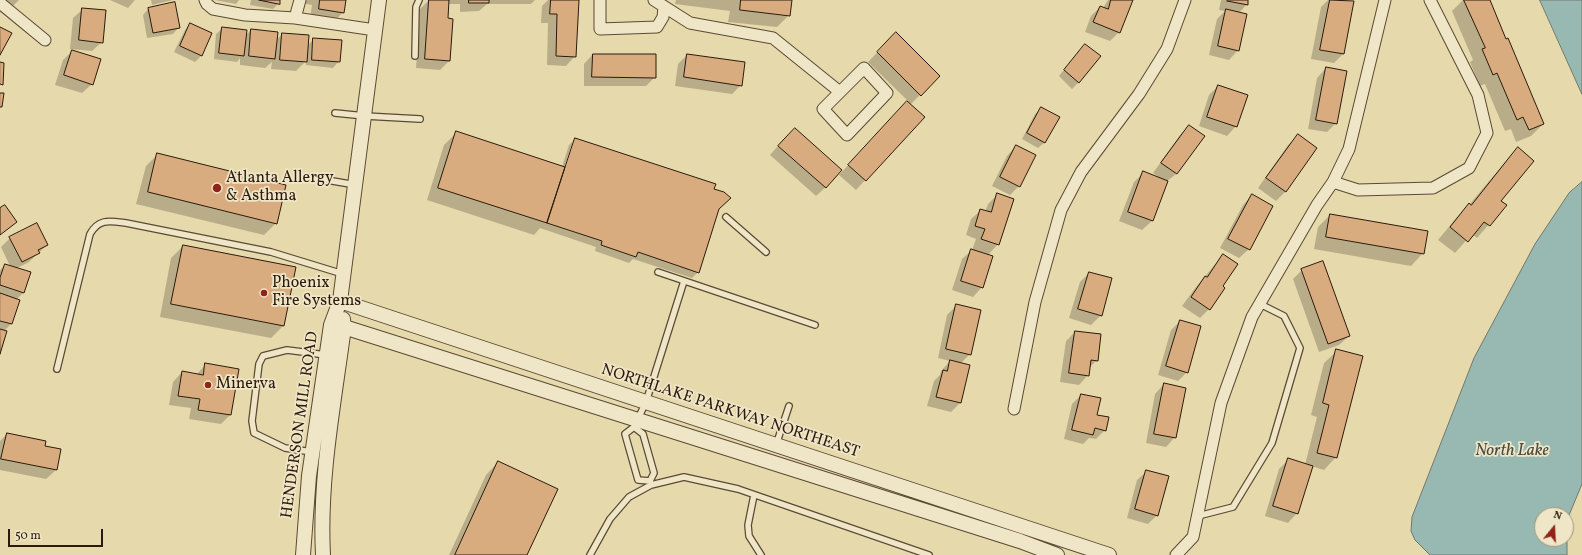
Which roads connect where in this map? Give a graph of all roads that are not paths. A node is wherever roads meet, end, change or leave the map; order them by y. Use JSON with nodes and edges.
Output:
{"nodes":[{"id":1,"x":205,"y":0,"type":"edge"},
{"id":2,"x":300,"y":0,"type":"edge"},
{"id":3,"x":379,"y":0,"type":"edge"},
{"id":4,"x":419,"y":0,"type":"edge"},
{"id":5,"x":600,"y":0,"type":"edge"},
{"id":6,"x":654,"y":0,"type":"edge"},
{"id":7,"x":1185,"y":0,"type":"edge"},
{"id":8,"x":1385,"y":0,"type":"edge"},
{"id":9,"x":1430,"y":0,"type":"edge"},
{"id":10,"x":0,"y":3,"type":"edge"},
{"id":11,"x":664,"y":7,"type":"junction"},
{"id":12,"x":295,"y":18,"type":"junction"},
{"id":13,"x":375,"y":30,"type":"junction"},
{"id":14,"x":46,"y":40,"type":"dead end"},
{"id":15,"x":415,"y":56,"type":"dead end"},
{"id":16,"x":840,"y":92,"type":"junction"},
{"id":17,"x":335,"y":113,"type":"dead end"},
{"id":18,"x":364,"y":116,"type":"junction"},
{"id":19,"x":420,"y":118,"type":"dead end"},
{"id":20,"x":309,"y":177,"type":"dead end"},
{"id":21,"x":1333,"y":182,"type":"junction"},
{"id":22,"x":356,"y":185,"type":"junction"},
{"id":23,"x":726,"y":217,"type":"dead end"},
{"id":24,"x":766,"y":252,"type":"dead end"},
{"id":25,"x":658,"y":272,"type":"dead end"},
{"id":26,"x":344,"y":274,"type":"junction"},
{"id":27,"x":684,"y":281,"type":"junction"},
{"id":28,"x":340,"y":300,"type":"junction"},
{"id":29,"x":1260,"y":304,"type":"junction"},
{"id":30,"x":815,"y":325,"type":"dead end"},
{"id":31,"x":338,"y":326,"type":"junction"},
{"id":32,"x":327,"y":355,"type":"junction"},
{"id":33,"x":57,"y":368,"type":"dead end"},
{"id":34,"x":646,"y":402,"type":"junction"},
{"id":35,"x":789,"y":406,"type":"dead end"},
{"id":36,"x":1014,"y":409,"type":"dead end"},
{"id":37,"x":636,"y":423,"type":"junction"},
{"id":38,"x":776,"y":445,"type":"junction"},
{"id":39,"x":312,"y":452,"type":"junction"},
{"id":40,"x":650,"y":483,"type":"junction"},
{"id":41,"x":754,"y":495,"type":"junction"},
{"id":42,"x":1197,"y":516,"type":"junction"},
{"id":43,"x":303,"y":555,"type":"edge"},
{"id":44,"x":323,"y":555,"type":"edge"},
{"id":45,"x":590,"y":555,"type":"edge"},
{"id":46,"x":761,"y":555,"type":"edge"},
{"id":47,"x":929,"y":555,"type":"edge"},
{"id":48,"x":1057,"y":555,"type":"edge"},
{"id":49,"x":1109,"y":555,"type":"edge"},
{"id":50,"x":1176,"y":555,"type":"edge"}],
"edges":[{"from":1,"to":12,"type":"street"},
{"from":2,"to":12,"type":"street"},
{"from":3,"to":13,"type":"street","name":"HENDERSON MILL ROAD"},
{"from":4,"to":15,"type":"lane"},
{"from":5,"to":11,"type":"street"},
{"from":6,"to":11,"type":"street"},
{"from":7,"to":36,"type":"street"},
{"from":8,"to":21,"type":"street"},
{"from":9,"to":21,"type":"street"},
{"from":10,"to":14,"type":"street"},
{"from":11,"to":16,"type":"street"},
{"from":12,"to":13,"type":"street"},
{"from":13,"to":18,"type":"street","name":"HENDERSON MILL ROAD"},
{"from":16,"to":16,"type":"street"},
{"from":17,"to":18,"type":"lane"},
{"from":18,"to":19,"type":"lane"},
{"from":18,"to":22,"type":"street","name":"HENDERSON MILL ROAD"},
{"from":20,"to":22,"type":"lane"},
{"from":21,"to":29,"type":"street"},
{"from":22,"to":26,"type":"street","name":"HENDERSON MILL ROAD"},
{"from":23,"to":24,"type":"lane"},
{"from":25,"to":27,"type":"lane"},
{"from":26,"to":28,"type":"street","name":"HENDERSON MILL ROAD"},
{"from":26,"to":33,"type":"lane"},
{"from":27,"to":30,"type":"lane"},
{"from":27,"to":34,"type":"lane"},
{"from":28,"to":31,"type":"street","name":"HENDERSON MILL ROAD"},
{"from":28,"to":34,"type":"street","name":"NORTHLAKE PARKWAY NORTHEAST"},
{"from":29,"to":42,"type":"street"},
{"from":29,"to":42,"type":"lane"},
{"from":31,"to":32,"type":"street","name":"HENDERSON MILL ROAD"},
{"from":31,"to":37,"type":"street"},
{"from":31,"to":44,"type":"street","name":"HENDERSON MILL ROAD"},
{"from":32,"to":39,"type":"street","name":"HENDERSON MILL ROAD"},
{"from":32,"to":39,"type":"lane"},
{"from":34,"to":37,"type":"lane"},
{"from":34,"to":38,"type":"street","name":"NORTHLAKE PARKWAY NORTHEAST"},
{"from":35,"to":38,"type":"lane"},
{"from":37,"to":40,"type":"lane"},
{"from":37,"to":40,"type":"lane"},
{"from":37,"to":48,"type":"street"},
{"from":38,"to":49,"type":"street","name":"NORTHLAKE PARKWAY NORTHEAST"},
{"from":39,"to":43,"type":"street","name":"HENDERSON MILL ROAD"},
{"from":40,"to":41,"type":"lane"},
{"from":40,"to":45,"type":"lane"},
{"from":41,"to":46,"type":"lane"},
{"from":41,"to":47,"type":"lane"},
{"from":42,"to":50,"type":"street"}]}
